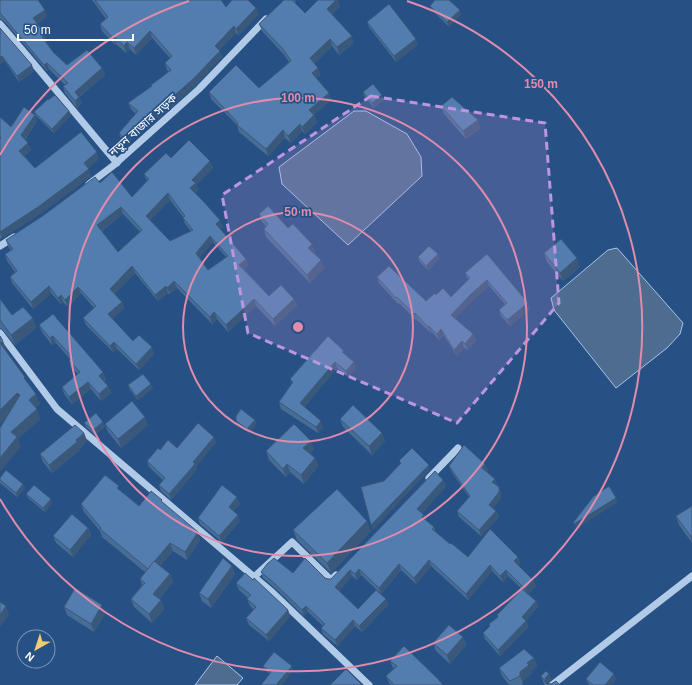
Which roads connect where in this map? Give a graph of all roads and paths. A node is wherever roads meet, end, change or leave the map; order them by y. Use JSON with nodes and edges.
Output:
{"nodes":[{"id":1,"x":272,"y":12,"type":"edge"},
{"id":2,"x":0,"y":24,"type":"edge"},
{"id":3,"x":117,"y":163,"type":"junction"},
{"id":4,"x":84,"y":187,"type":"edge"},
{"id":5,"x":18,"y":234,"type":"edge"},
{"id":6,"x":0,"y":246,"type":"edge"},
{"id":7,"x":0,"y":333,"type":"edge"},
{"id":8,"x":458,"y":448,"type":"dead end"},
{"id":9,"x":422,"y":485,"type":"edge"},
{"id":10,"x":342,"y":569,"type":"edge"},
{"id":11,"x":692,"y":576,"type":"edge"},
{"id":12,"x":254,"y":577,"type":"junction"},
{"id":13,"x":369,"y":685,"type":"edge"},
{"id":14,"x":552,"y":685,"type":"edge"}],
"edges":[{"from":1,"to":3,"type":"street","name":"নতুন বাজার সড়ক"},
{"from":2,"to":3,"type":"street"},
{"from":3,"to":4,"type":"street","name":"নতুন বাজার সড়ক"},
{"from":5,"to":6,"type":"street"},
{"from":7,"to":12,"type":"street"},
{"from":8,"to":9,"type":"street"},
{"from":10,"to":12,"type":"street"},
{"from":11,"to":14,"type":"street"},
{"from":12,"to":13,"type":"street"}]}
